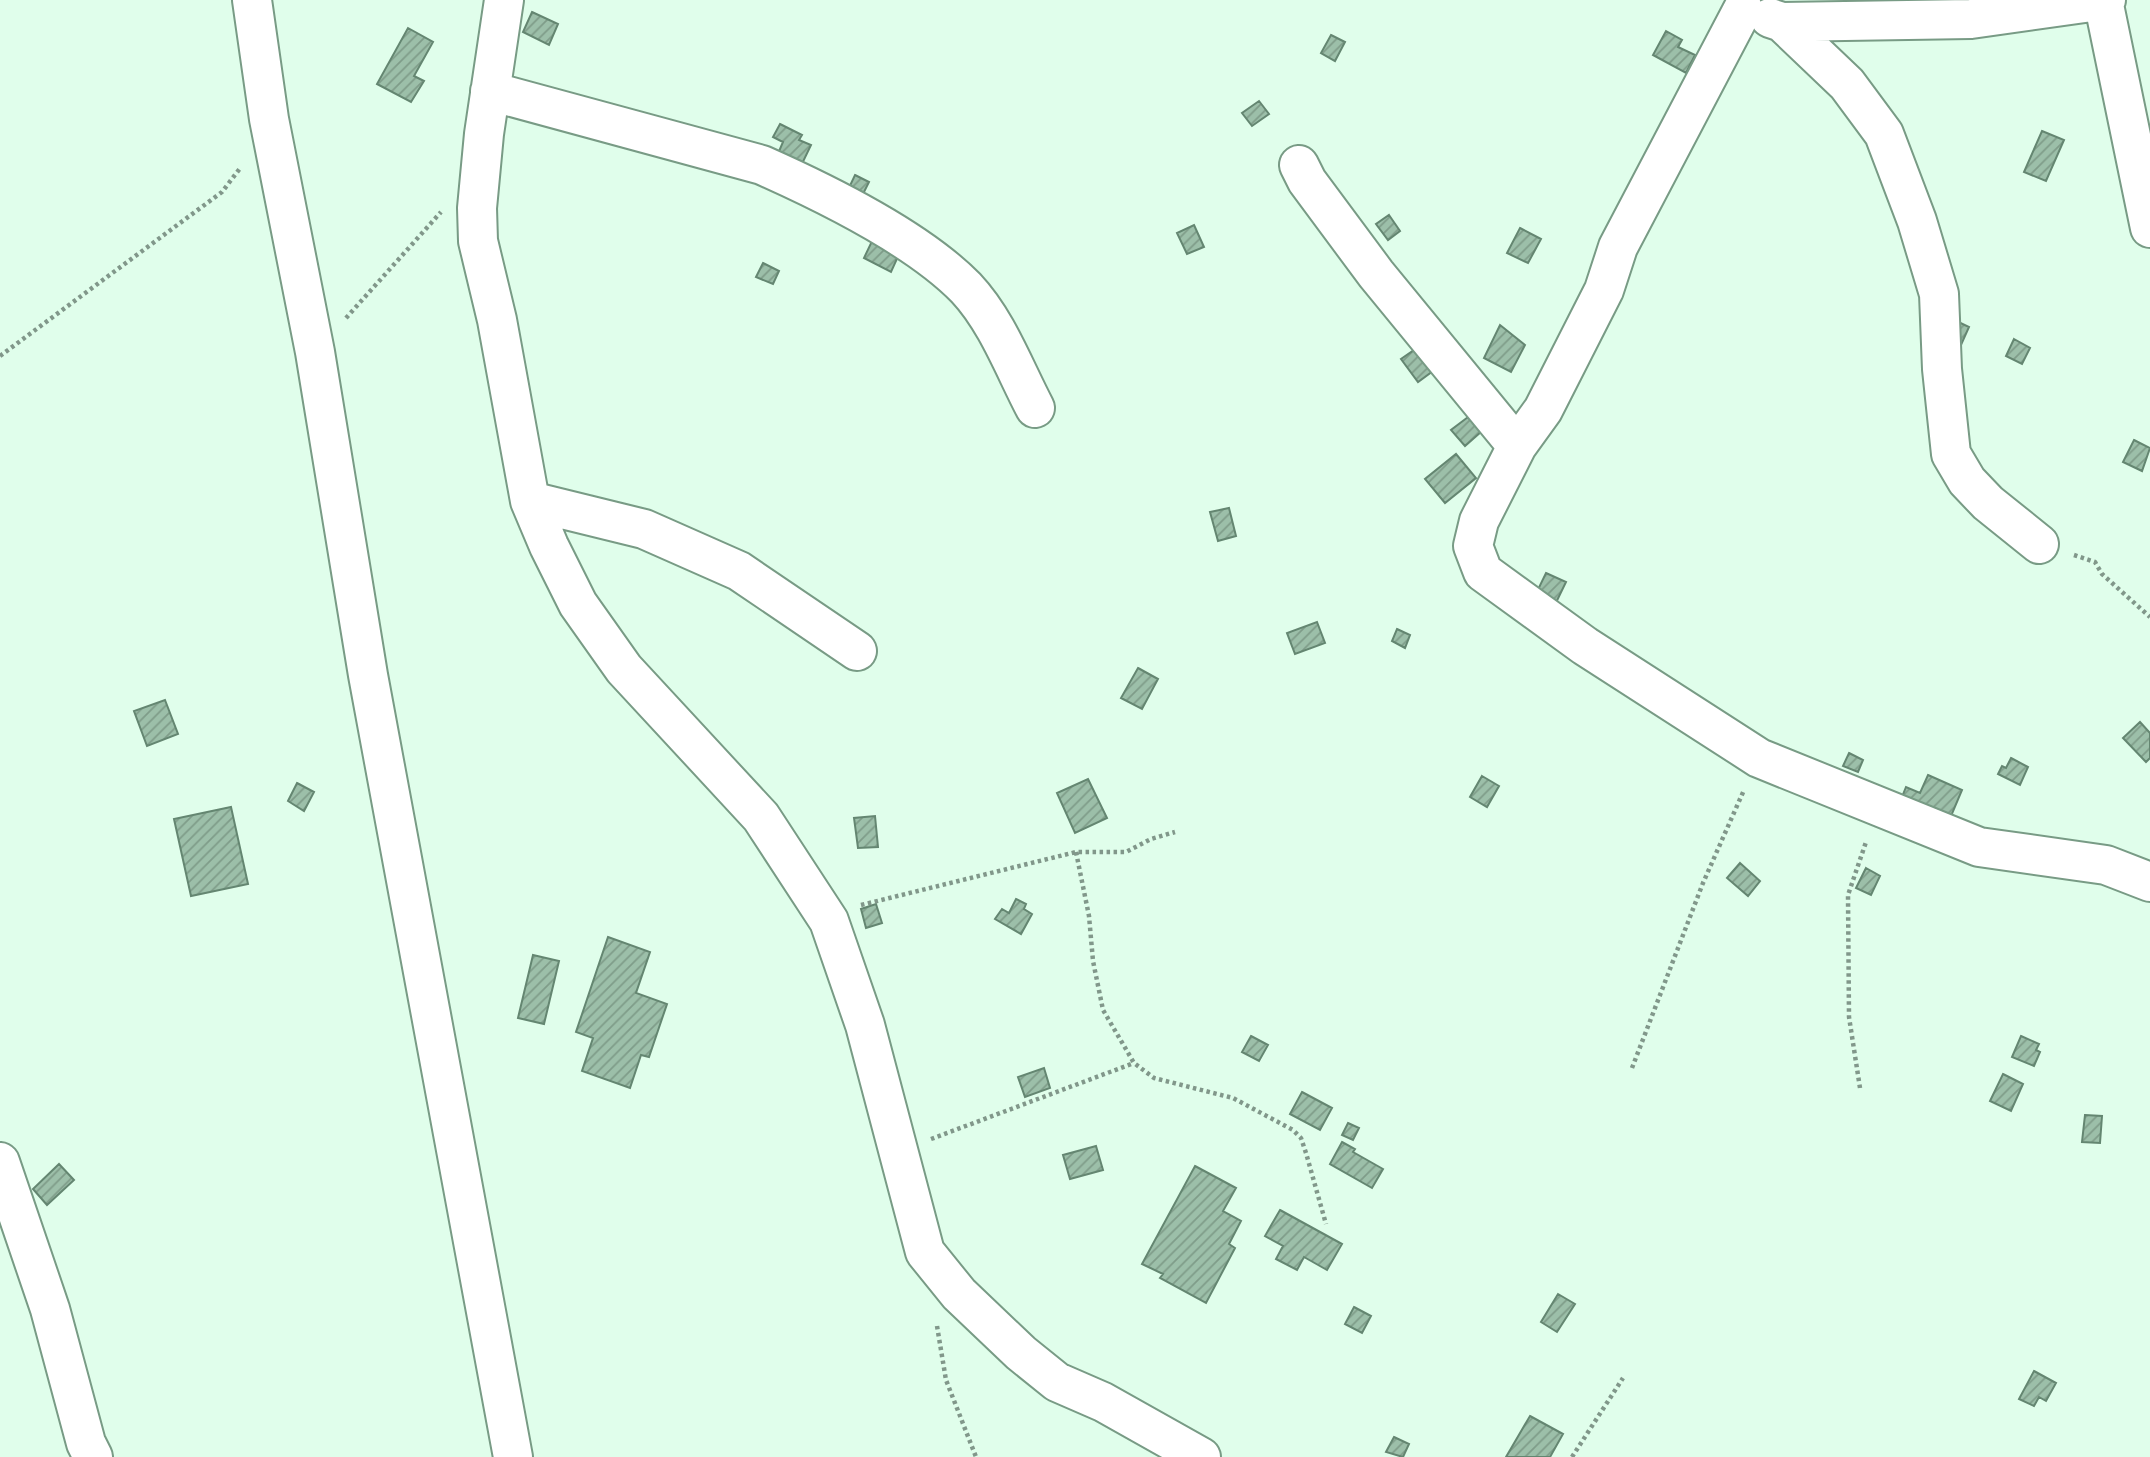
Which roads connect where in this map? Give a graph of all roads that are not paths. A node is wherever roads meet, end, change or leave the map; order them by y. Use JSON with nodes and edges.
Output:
{"nodes":[{"id":1,"x":252,"y":0,"type":"edge"},
{"id":2,"x":504,"y":0,"type":"edge"},
{"id":3,"x":2105,"y":0,"type":"edge"},
{"id":4,"x":1733,"y":5,"type":"edge"},
{"id":5,"x":1973,"y":10,"type":"edge"},
{"id":6,"x":1782,"y":22,"type":"junction"},
{"id":7,"x":490,"y":91,"type":"junction"},
{"id":8,"x":1298,"y":165,"type":"dead end"},
{"id":9,"x":2150,"y":228,"type":"edge"},
{"id":10,"x":1035,"y":408,"type":"dead end"},
{"id":11,"x":1517,"y":446,"type":"junction"},
{"id":12,"x":530,"y":500,"type":"junction"},
{"id":13,"x":2039,"y":544,"type":"road end"},
{"id":14,"x":857,"y":651,"type":"dead end"},
{"id":15,"x":2150,"y":882,"type":"edge"},
{"id":16,"x":0,"y":1162,"type":"edge"},
{"id":17,"x":93,"y":1457,"type":"edge"},
{"id":18,"x":513,"y":1457,"type":"edge"},
{"id":19,"x":1201,"y":1457,"type":"edge"}],
"edges":[{"from":1,"to":18,"type":"street"},
{"from":2,"to":7,"type":"street"},
{"from":3,"to":5,"type":"street"},
{"from":3,"to":9,"type":"street"},
{"from":4,"to":6,"type":"street"},
{"from":4,"to":11,"type":"street"},
{"from":5,"to":6,"type":"street"},
{"from":6,"to":13,"type":"street"},
{"from":7,"to":10,"type":"street"},
{"from":7,"to":12,"type":"street"},
{"from":8,"to":11,"type":"street"},
{"from":11,"to":15,"type":"street"},
{"from":12,"to":14,"type":"street"},
{"from":12,"to":19,"type":"street"},
{"from":16,"to":17,"type":"street"}]}
